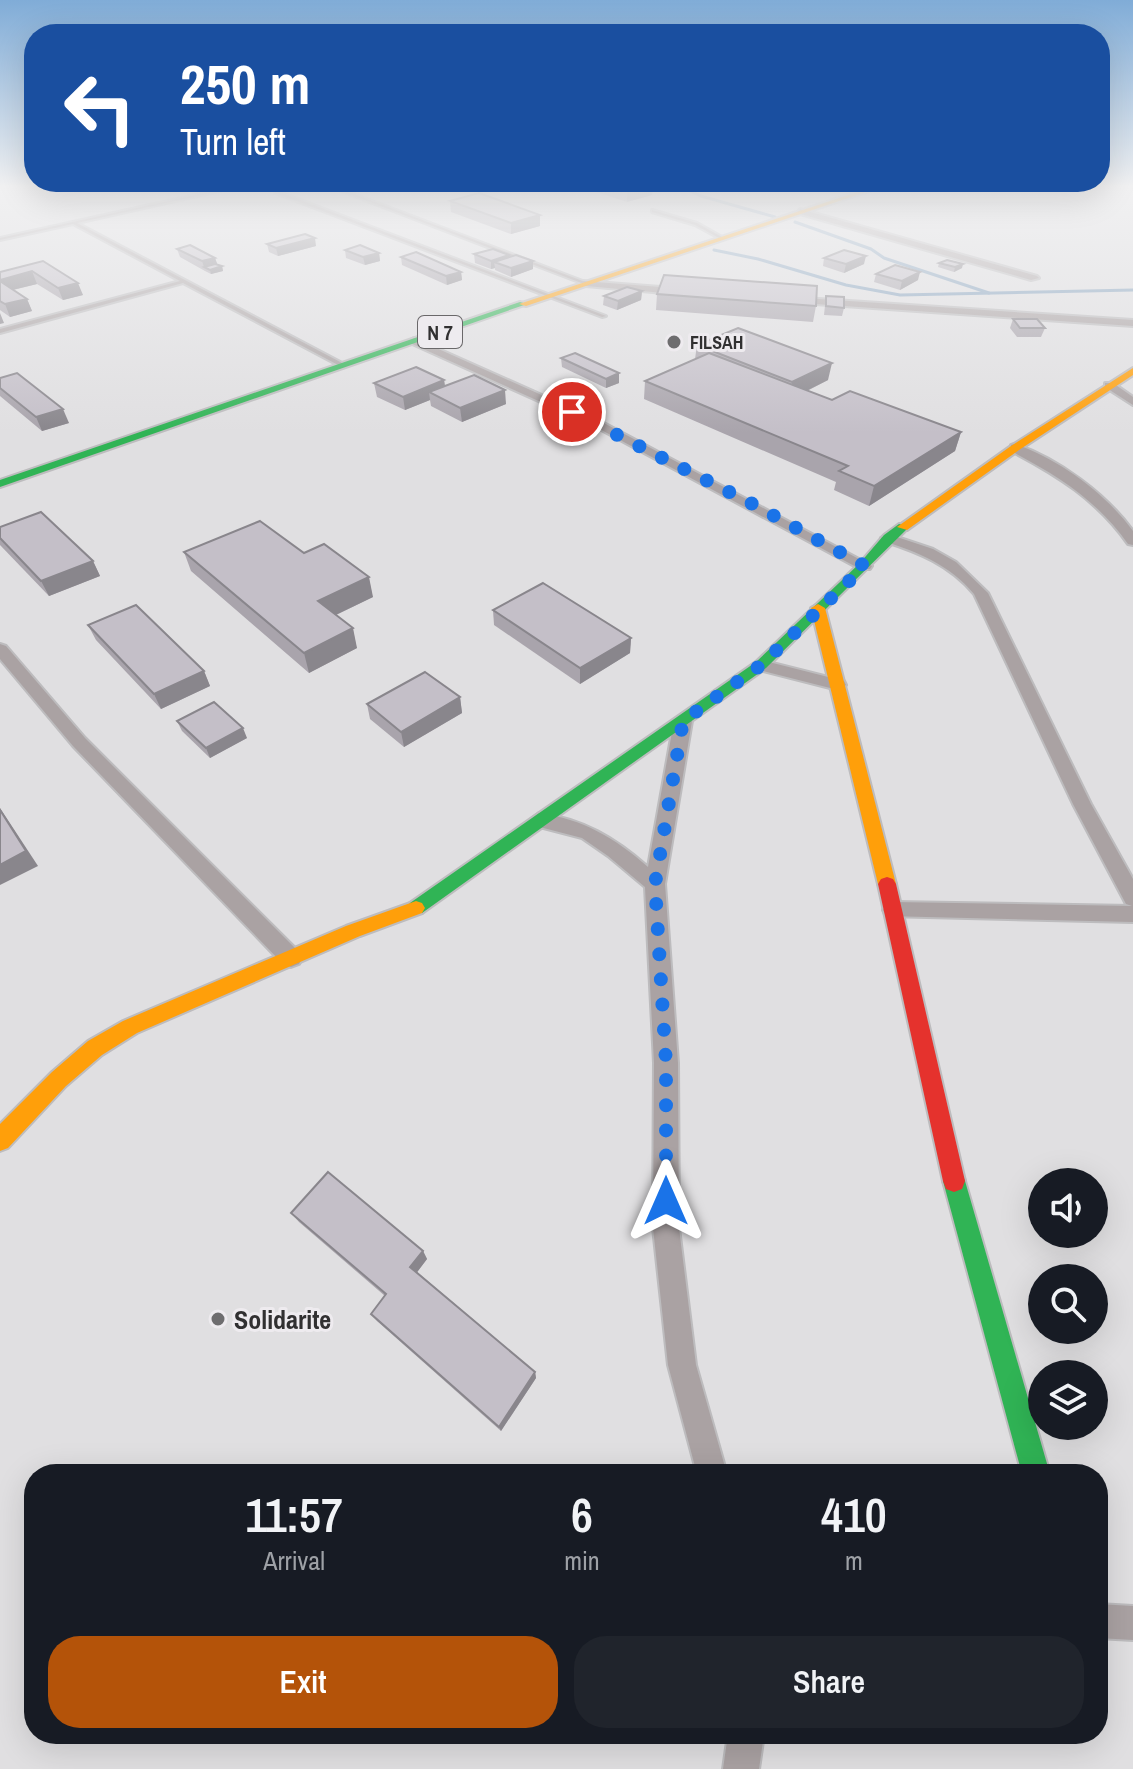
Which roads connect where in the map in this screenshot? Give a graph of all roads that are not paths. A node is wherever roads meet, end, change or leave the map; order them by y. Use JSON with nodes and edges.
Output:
{"nodes":[{"id":1,"x":160,"y":269,"type":"edge"},
{"id":2,"x":479,"y":269,"type":"edge"},
{"id":3,"x":548,"y":269,"type":"edge"},
{"id":4,"x":628,"y":269,"type":"edge"},
{"id":5,"x":1001,"y":269,"type":"edge"},
{"id":6,"x":1034,"y":278,"type":"dead end"},
{"id":7,"x":184,"y":281,"type":"junction"},
{"id":8,"x":586,"y":283,"type":"junction"},
{"id":9,"x":696,"y":293,"type":"edge"},
{"id":10,"x":549,"y":295,"type":"junction"},
{"id":11,"x":774,"y":299,"type":"edge"},
{"id":12,"x":604,"y":316,"type":"dead end"},
{"id":13,"x":1133,"y":323,"type":"edge"},
{"id":14,"x":0,"y":331,"type":"edge"},
{"id":15,"x":414,"y":341,"type":"junction"},
{"id":16,"x":342,"y":365,"type":"junction"},
{"id":17,"x":1133,"y":371,"type":"edge"},
{"id":18,"x":1109,"y":385,"type":"junction"},
{"id":19,"x":1133,"y":402,"type":"edge"},
{"id":20,"x":1015,"y":448,"type":"junction"},
{"id":21,"x":0,"y":484,"type":"edge"},
{"id":22,"x":888,"y":538,"type":"junction"},
{"id":23,"x":1133,"y":541,"type":"edge"},
{"id":24,"x":865,"y":566,"type":"junction"},
{"id":25,"x":818,"y":608,"type":"junction"},
{"id":26,"x":0,"y":649,"type":"edge"},
{"id":27,"x":761,"y":665,"type":"junction"},
{"id":28,"x":838,"y":685,"type":"junction"},
{"id":29,"x":683,"y":721,"type":"junction"},
{"id":30,"x":539,"y":820,"type":"junction"},
{"id":31,"x":655,"y":884,"type":"junction"},
{"id":32,"x":1133,"y":898,"type":"edge"},
{"id":33,"x":893,"y":910,"type":"junction"},
{"id":34,"x":1133,"y":914,"type":"edge"},
{"id":35,"x":291,"y":958,"type":"junction"},
{"id":36,"x":0,"y":1140,"type":"edge"},
{"id":37,"x":709,"y":1464,"type":"edge"},
{"id":38,"x":1033,"y":1464,"type":"edge"},
{"id":39,"x":1108,"y":1622,"type":"edge"},
{"id":40,"x":1133,"y":1623,"type":"edge"},
{"id":41,"x":745,"y":1744,"type":"edge"},
{"id":42,"x":741,"y":1769,"type":"edge"}],
"edges":[{"from":1,"to":7,"type":"lane"},
{"from":2,"to":10,"type":"lane"},
{"from":3,"to":8,"type":"lane"},
{"from":4,"to":8,"type":"main road","number":"N 7"},
{"from":5,"to":6,"type":"street"},
{"from":7,"to":14,"type":"lane"},
{"from":7,"to":16,"type":"lane"},
{"from":8,"to":9,"type":"street"},
{"from":8,"to":10,"type":"main road","number":"N 7"},
{"from":10,"to":12,"type":"lane"},
{"from":10,"to":15,"type":"main road","number":"N 7"},
{"from":11,"to":13,"type":"street"},
{"from":15,"to":16,"type":"main road","number":"N 7"},
{"from":15,"to":24,"type":"street"},
{"from":16,"to":21,"type":"main road","number":"N 7"},
{"from":17,"to":18,"type":"main road"},
{"from":18,"to":19,"type":"street"},
{"from":18,"to":20,"type":"main road"},
{"from":20,"to":22,"type":"main road"},
{"from":20,"to":23,"type":"street"},
{"from":22,"to":24,"type":"main road"},
{"from":22,"to":32,"type":"street"},
{"from":24,"to":25,"type":"main road"},
{"from":25,"to":27,"type":"main road"},
{"from":25,"to":28,"type":"main road"},
{"from":26,"to":35,"type":"street"},
{"from":27,"to":28,"type":"street"},
{"from":27,"to":29,"type":"main road"},
{"from":28,"to":33,"type":"main road"},
{"from":29,"to":30,"type":"main road"},
{"from":29,"to":31,"type":"street"},
{"from":30,"to":31,"type":"street"},
{"from":30,"to":35,"type":"main road"},
{"from":31,"to":37,"type":"street"},
{"from":33,"to":34,"type":"street"},
{"from":33,"to":38,"type":"main road"},
{"from":35,"to":36,"type":"main road"},
{"from":39,"to":40,"type":"street"},
{"from":41,"to":42,"type":"street"}]}
